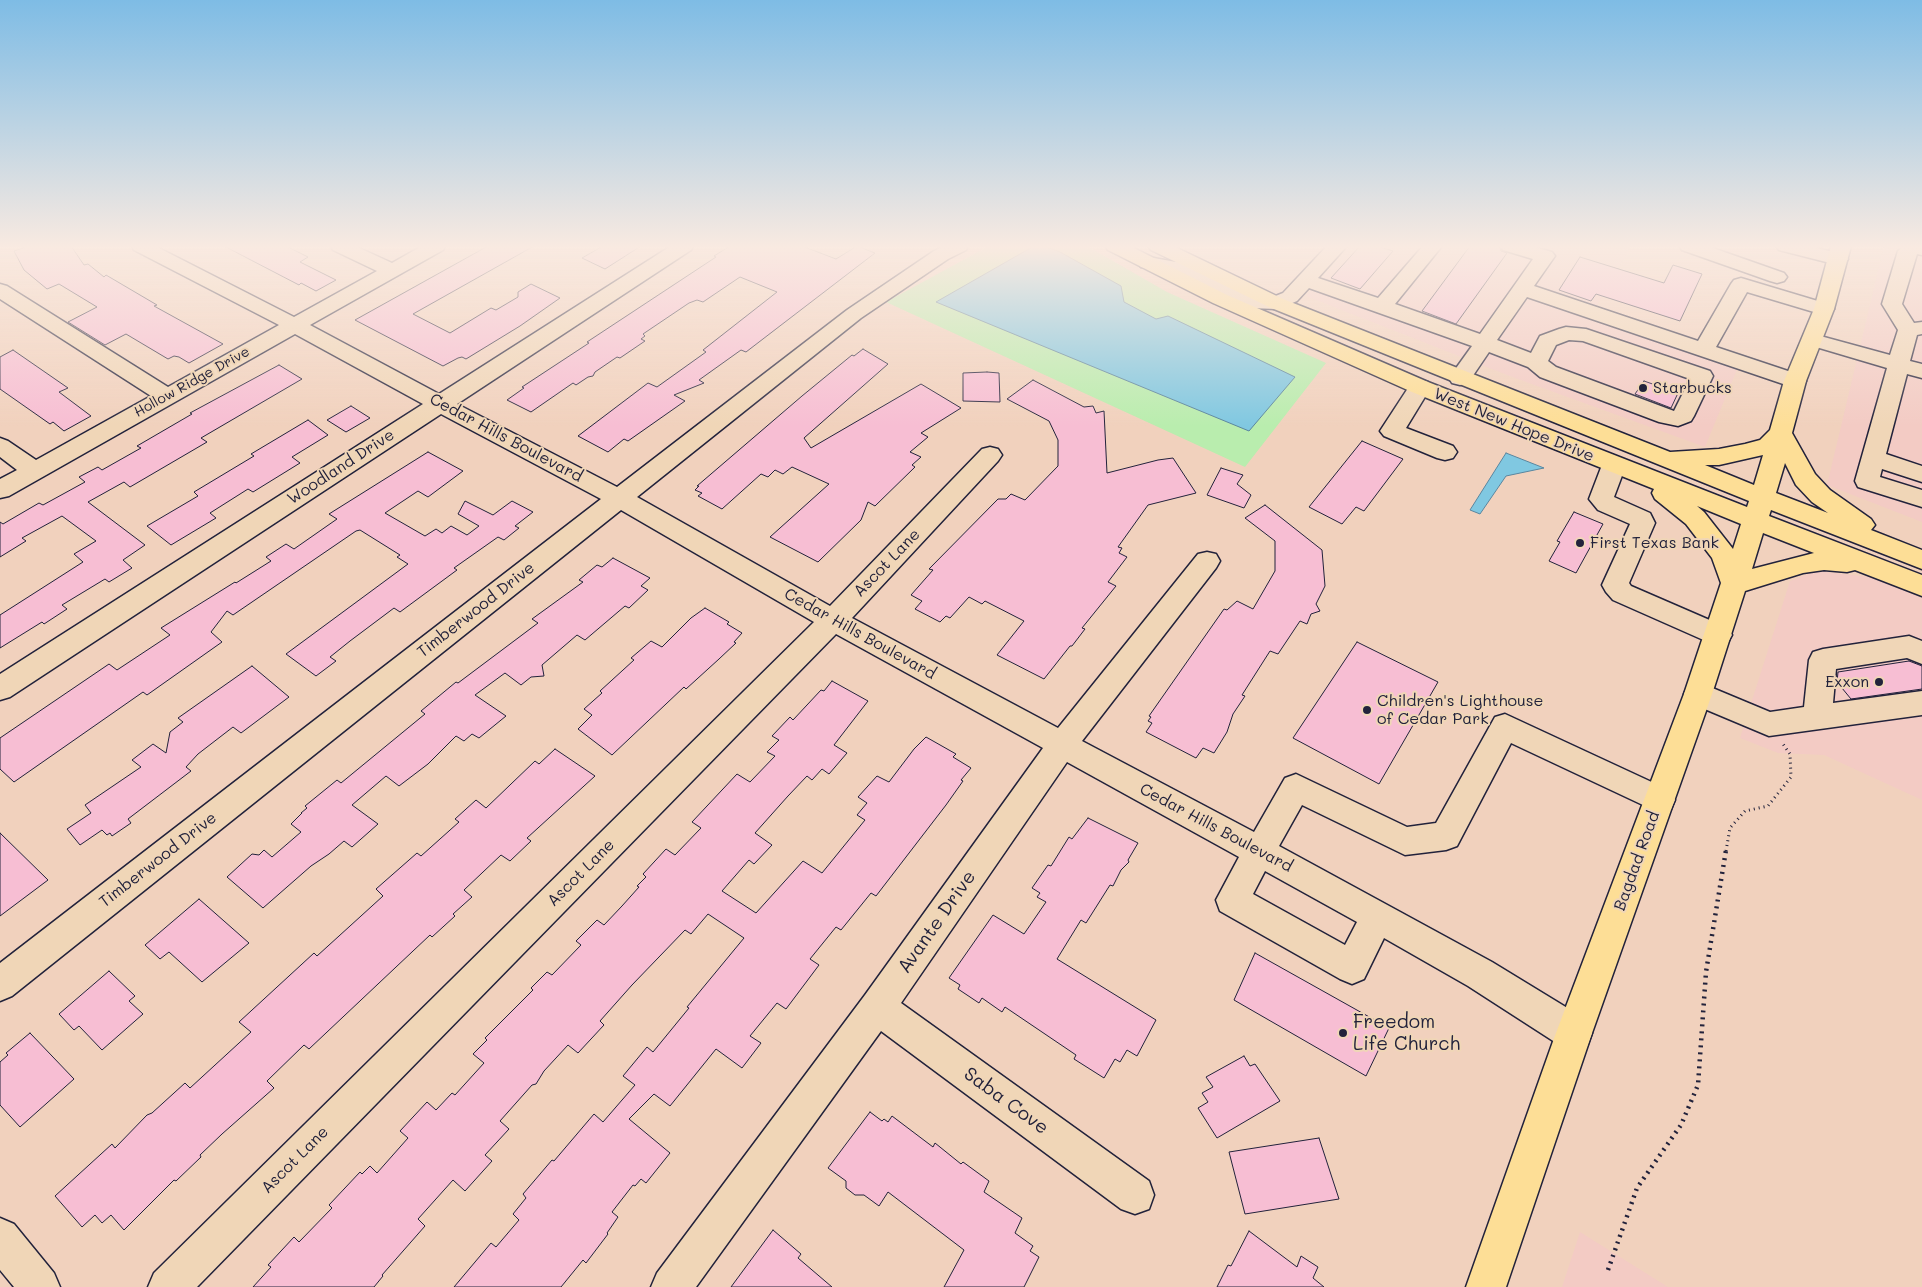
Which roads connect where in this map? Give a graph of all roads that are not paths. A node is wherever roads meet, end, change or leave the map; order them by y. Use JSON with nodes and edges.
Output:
{"nodes":[{"id":1,"x":25,"y":306,"type":"edge"},
{"id":2,"x":257,"y":306,"type":"edge"},
{"id":3,"x":328,"y":306,"type":"edge"},
{"id":4,"x":591,"y":306,"type":"edge"},
{"id":5,"x":865,"y":306,"type":"edge"},
{"id":6,"x":1236,"y":306,"type":"edge"},
{"id":7,"x":1284,"y":306,"type":"edge"},
{"id":8,"x":1382,"y":306,"type":"edge"},
{"id":9,"x":1512,"y":306,"type":"edge"},
{"id":10,"x":1575,"y":306,"type":"edge"},
{"id":11,"x":1729,"y":306,"type":"edge"},
{"id":12,"x":1825,"y":306,"type":"edge"},
{"id":13,"x":1894,"y":306,"type":"edge"},
{"id":14,"x":294,"y":325,"type":"junction"},
{"id":15,"x":1915,"y":329,"type":"edge"},
{"id":16,"x":1661,"y":335,"type":"junction"},
{"id":17,"x":1485,"y":343,"type":"junction"},
{"id":18,"x":1811,"y":345,"type":"junction"},
{"id":19,"x":1704,"y":350,"type":"junction"},
{"id":20,"x":1648,"y":357,"type":"junction"},
{"id":21,"x":1536,"y":362,"type":"junction"},
{"id":22,"x":1898,"y":364,"type":"junction"},
{"id":23,"x":1922,"y":371,"type":"edge"},
{"id":24,"x":1460,"y":378,"type":"junction"},
{"id":25,"x":1795,"y":381,"type":"junction"},
{"id":26,"x":1420,"y":387,"type":"junction"},
{"id":27,"x":167,"y":396,"type":"junction"},
{"id":28,"x":439,"y":404,"type":"junction"},
{"id":29,"x":1781,"y":433,"type":"junction"},
{"id":30,"x":0,"y":446,"type":"edge"},
{"id":31,"x":1446,"y":452,"type":"dead end"},
{"id":32,"x":990,"y":455,"type":"dead end"},
{"id":33,"x":1664,"y":458,"type":"junction"},
{"id":34,"x":1873,"y":458,"type":"junction"},
{"id":35,"x":1614,"y":465,"type":"junction"},
{"id":36,"x":34,"y":470,"type":"junction"},
{"id":37,"x":1922,"y":474,"type":"edge"},
{"id":38,"x":1644,"y":477,"type":"junction"},
{"id":39,"x":0,"y":490,"type":"edge"},
{"id":40,"x":619,"y":498,"type":"junction"},
{"id":41,"x":1922,"y":499,"type":"edge"},
{"id":42,"x":1758,"y":509,"type":"junction"},
{"id":43,"x":1897,"y":550,"type":"junction"},
{"id":44,"x":1922,"y":560,"type":"edge"},
{"id":45,"x":1207,"y":561,"type":"dead end"},
{"id":46,"x":1871,"y":566,"type":"junction"},
{"id":47,"x":1735,"y":584,"type":"junction"},
{"id":48,"x":1922,"y":586,"type":"edge"},
{"id":49,"x":832,"y":620,"type":"junction"},
{"id":50,"x":1718,"y":635,"type":"junction"},
{"id":51,"x":1922,"y":653,"type":"edge"},
{"id":52,"x":0,"y":689,"type":"edge"},
{"id":53,"x":1698,"y":694,"type":"junction"},
{"id":54,"x":1922,"y":703,"type":"edge"},
{"id":55,"x":1817,"y":718,"type":"junction"},
{"id":56,"x":1062,"y":745,"type":"junction"},
{"id":57,"x":1660,"y":800,"type":"junction"},
{"id":58,"x":1260,"y":851,"type":"junction"},
{"id":59,"x":1378,"y":916,"type":"junction"},
{"id":60,"x":0,"y":984,"type":"edge"},
{"id":61,"x":878,"y":1007,"type":"junction"},
{"id":62,"x":1574,"y":1033,"type":"junction"},
{"id":63,"x":1135,"y":1195,"type":"dead end"},
{"id":64,"x":0,"y":1238,"type":"edge"},
{"id":65,"x":40,"y":1287,"type":"edge"},
{"id":66,"x":168,"y":1287,"type":"edge"},
{"id":67,"x":671,"y":1287,"type":"edge"},
{"id":68,"x":1486,"y":1287,"type":"edge"}],
"edges":[{"from":1,"to":27,"type":"street"},
{"from":2,"to":14,"type":"street","name":"Cedar Hills Boulevard"},
{"from":3,"to":14,"type":"street","name":"Hollow Ridge Drive"},
{"from":4,"to":28,"type":"street","name":"Woodland Drive"},
{"from":5,"to":40,"type":"street","name":"Timberwood Drive"},
{"from":6,"to":26,"type":"main road","name":"West New Hope Drive"},
{"from":7,"to":24,"type":"main road","name":"West New Hope Drive"},
{"from":8,"to":17,"type":"street"},
{"from":9,"to":17,"type":"street"},
{"from":10,"to":16,"type":"street"},
{"from":11,"to":19,"type":"street"},
{"from":12,"to":18,"type":"main road","name":"Bagdad Road"},
{"from":13,"to":15,"type":"street"},
{"from":14,"to":27,"type":"street","name":"Hollow Ridge Drive"},
{"from":14,"to":28,"type":"street","name":"Cedar Hills Boulevard"},
{"from":15,"to":22,"type":"street"},
{"from":16,"to":19,"type":"street"},
{"from":16,"to":20,"type":"street"},
{"from":17,"to":21,"type":"street"},
{"from":17,"to":24,"type":"street"},
{"from":18,"to":22,"type":"street"},
{"from":18,"to":25,"type":"main road","name":"Bagdad Road"},
{"from":19,"to":25,"type":"street"},
{"from":20,"to":21,"type":"street"},
{"from":20,"to":21,"type":"street"},
{"from":22,"to":23,"type":"street"},
{"from":22,"to":34,"type":"street"},
{"from":24,"to":33,"type":"main road","name":"West New Hope Drive"},
{"from":25,"to":29,"type":"main road","name":"Bagdad Road"},
{"from":26,"to":31,"type":"street"},
{"from":26,"to":35,"type":"main road","name":"West New Hope Drive"},
{"from":27,"to":36,"type":"street","name":"Hollow Ridge Drive"},
{"from":28,"to":40,"type":"street","name":"Cedar Hills Boulevard"},
{"from":28,"to":52,"type":"street","name":"Woodland Drive"},
{"from":29,"to":33,"type":"main road"},
{"from":29,"to":42,"type":"main road","name":"Bagdad Road"},
{"from":29,"to":43,"type":"main road"},
{"from":30,"to":36,"type":"street"},
{"from":32,"to":49,"type":"street","name":"Ascot Lane"},
{"from":33,"to":42,"type":"main road","name":"West New Hope Drive"},
{"from":34,"to":37,"type":"street"},
{"from":34,"to":41,"type":"street"},
{"from":35,"to":38,"type":"main road","name":"West New Hope Drive"},
{"from":35,"to":50,"type":"street"},
{"from":36,"to":39,"type":"street","name":"Hollow Ridge Drive"},
{"from":38,"to":42,"type":"main road","name":"West New Hope Drive"},
{"from":38,"to":47,"type":"main road"},
{"from":40,"to":49,"type":"street","name":"Cedar Hills Boulevard"},
{"from":40,"to":60,"type":"street","name":"Timberwood Drive"},
{"from":42,"to":43,"type":"main road","name":"West New Hope Drive"},
{"from":42,"to":46,"type":"main road","name":"West New Hope Drive"},
{"from":42,"to":47,"type":"main road","name":"Bagdad Road"},
{"from":43,"to":44,"type":"main road","name":"West New Hope Drive"},
{"from":45,"to":56,"type":"street","name":"Avante Drive"},
{"from":46,"to":47,"type":"main road"},
{"from":46,"to":48,"type":"main road","name":"West New Hope Drive"},
{"from":47,"to":50,"type":"main road","name":"Bagdad Road"},
{"from":49,"to":56,"type":"street","name":"Cedar Hills Boulevard"},
{"from":49,"to":66,"type":"street","name":"Ascot Lane"},
{"from":50,"to":53,"type":"main road","name":"Bagdad Road"},
{"from":51,"to":55,"type":"street"},
{"from":53,"to":55,"type":"street"},
{"from":53,"to":57,"type":"main road","name":"Bagdad Road"},
{"from":54,"to":55,"type":"street"},
{"from":56,"to":58,"type":"street","name":"Cedar Hills Boulevard"},
{"from":56,"to":61,"type":"street","name":"Avante Drive"},
{"from":57,"to":58,"type":"street"},
{"from":57,"to":62,"type":"main road","name":"Bagdad Road"},
{"from":58,"to":59,"type":"street","name":"Cedar Hills Boulevard"},
{"from":58,"to":59,"type":"street"},
{"from":59,"to":62,"type":"street","name":"Cedar Hills Boulevard"},
{"from":61,"to":63,"type":"street","name":"Saba Cove"},
{"from":61,"to":67,"type":"street","name":"Avante Drive"},
{"from":62,"to":68,"type":"main road","name":"Bagdad Road"},
{"from":64,"to":65,"type":"street"}]}
